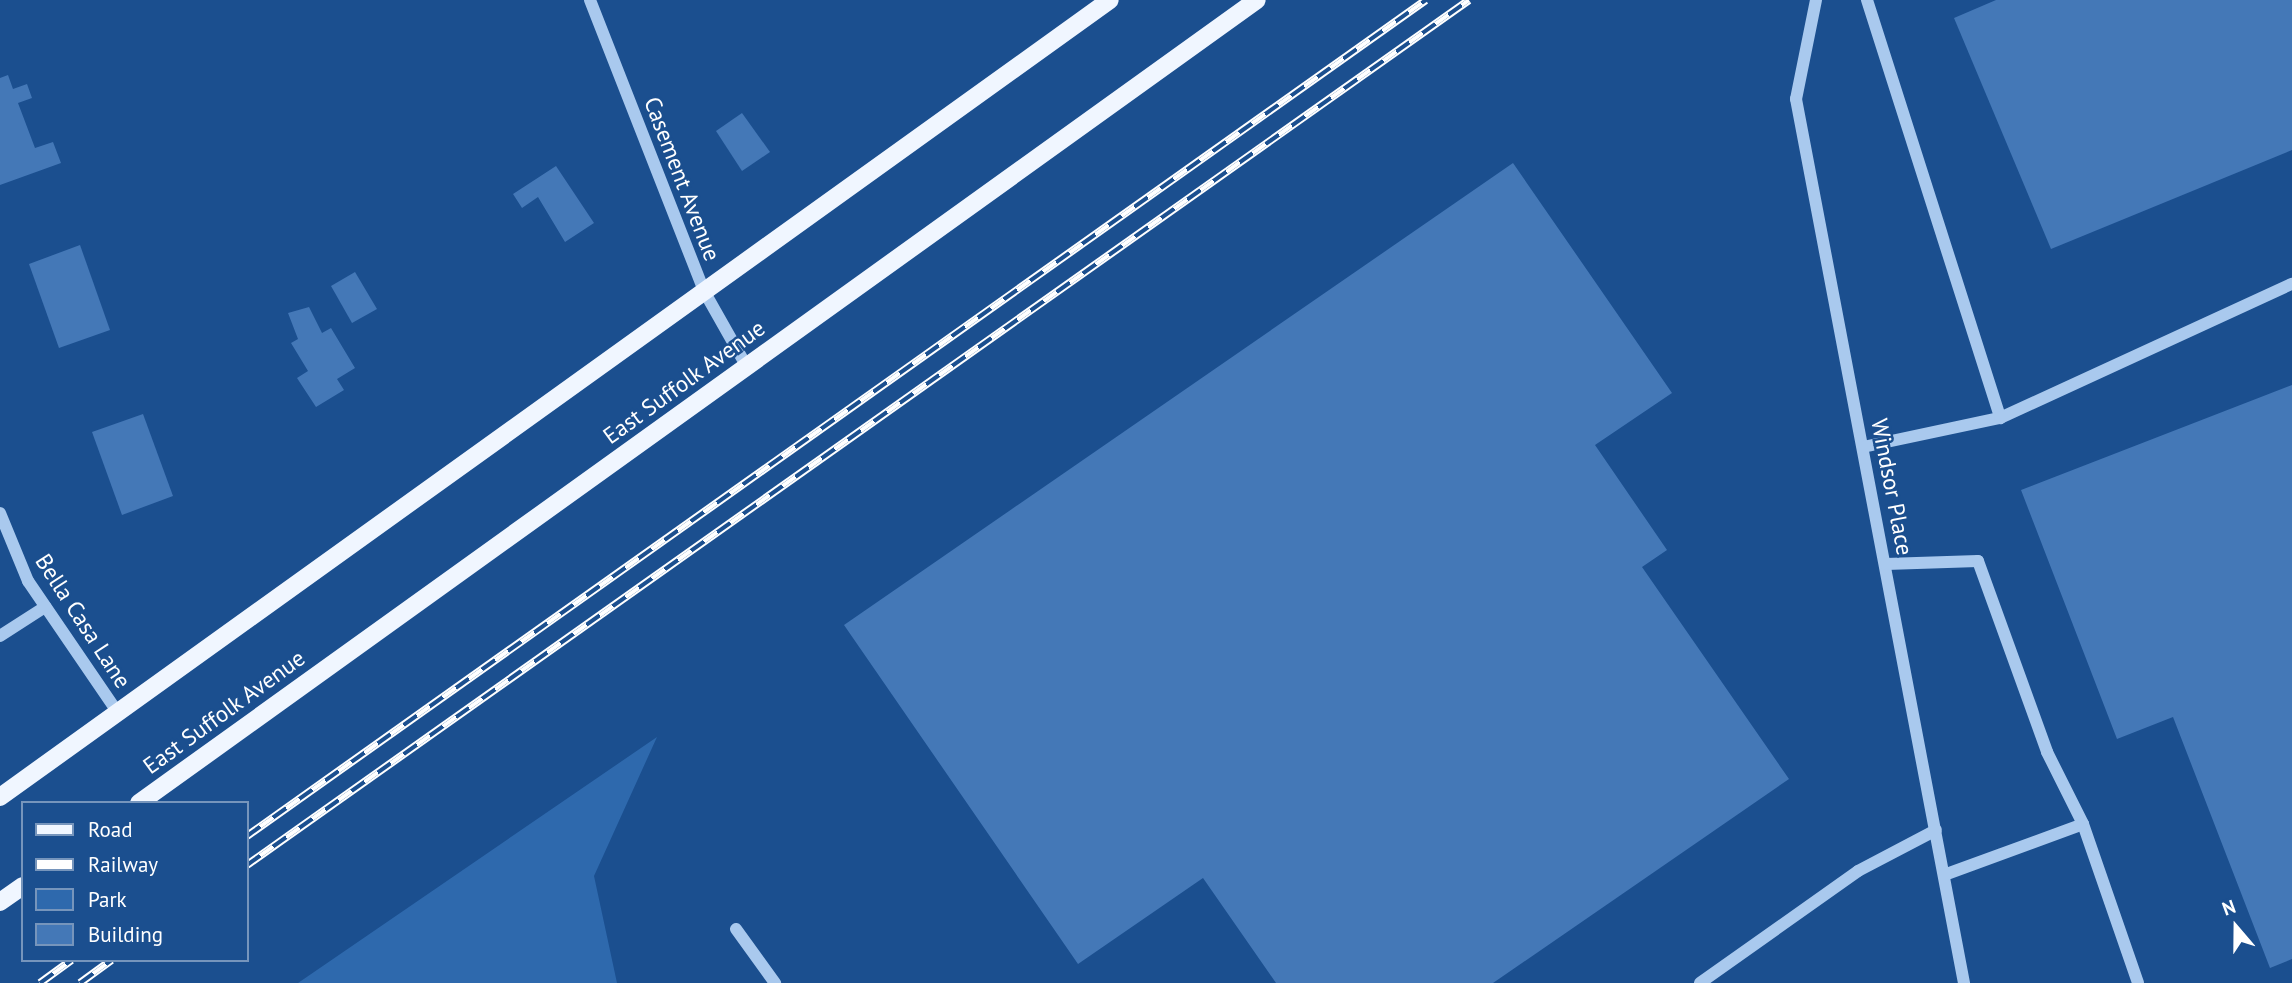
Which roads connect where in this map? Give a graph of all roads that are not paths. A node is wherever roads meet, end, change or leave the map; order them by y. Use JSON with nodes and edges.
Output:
{"nodes":[{"id":1,"x":590,"y":0,"type":"edge"},
{"id":2,"x":1110,"y":0,"type":"edge"},
{"id":3,"x":1257,"y":0,"type":"edge"},
{"id":4,"x":1816,"y":0,"type":"edge"},
{"id":5,"x":1867,"y":0,"type":"edge"},
{"id":6,"x":2292,"y":284,"type":"edge"},
{"id":7,"x":704,"y":291,"type":"junction"},
{"id":8,"x":747,"y":367,"type":"junction"},
{"id":9,"x":2000,"y":418,"type":"junction"},
{"id":10,"x":1863,"y":447,"type":"junction"},
{"id":11,"x":0,"y":513,"type":"edge"},
{"id":12,"x":1886,"y":564,"type":"junction"},
{"id":13,"x":44,"y":607,"type":"junction"},
{"id":14,"x":0,"y":636,"type":"edge"},
{"id":15,"x":118,"y":713,"type":"junction"},
{"id":16,"x":0,"y":797,"type":"edge"},
{"id":17,"x":142,"y":801,"type":"edge"},
{"id":18,"x":2083,"y":824,"type":"junction"},
{"id":19,"x":1936,"y":830,"type":"junction"},
{"id":20,"x":1944,"y":875,"type":"junction"},
{"id":21,"x":21,"y":887,"type":"edge"},
{"id":22,"x":0,"y":902,"type":"edge"},
{"id":23,"x":736,"y":929,"type":"dead end"},
{"id":24,"x":775,"y":983,"type":"edge"},
{"id":25,"x":1700,"y":983,"type":"edge"},
{"id":26,"x":1964,"y":983,"type":"edge"},
{"id":27,"x":2138,"y":983,"type":"edge"}],
"edges":[{"from":1,"to":7,"type":"street","name":"Casement Avenue"},
{"from":2,"to":7,"type":"main road"},
{"from":3,"to":8,"type":"main road","name":"East Suffolk Avenue"},
{"from":4,"to":10,"type":"street","name":"Windsor Place"},
{"from":5,"to":9,"type":"street"},
{"from":6,"to":9,"type":"street"},
{"from":7,"to":8,"type":"street","name":"Casement Avenue"},
{"from":7,"to":15,"type":"main road"},
{"from":8,"to":17,"type":"main road","name":"East Suffolk Avenue"},
{"from":9,"to":10,"type":"street"},
{"from":10,"to":12,"type":"street","name":"Windsor Place"},
{"from":11,"to":13,"type":"street","name":"Bella Casa Lane"},
{"from":12,"to":18,"type":"street"},
{"from":12,"to":19,"type":"street","name":"Windsor Place"},
{"from":13,"to":14,"type":"street"},
{"from":13,"to":15,"type":"street","name":"Bella Casa Lane"},
{"from":15,"to":16,"type":"main road"},
{"from":18,"to":20,"type":"street"},
{"from":18,"to":27,"type":"street"},
{"from":19,"to":20,"type":"street","name":"Windsor Place"},
{"from":19,"to":25,"type":"street"},
{"from":20,"to":26,"type":"street","name":"Windsor Place"},
{"from":21,"to":22,"type":"main road"},
{"from":23,"to":24,"type":"street"}]}
